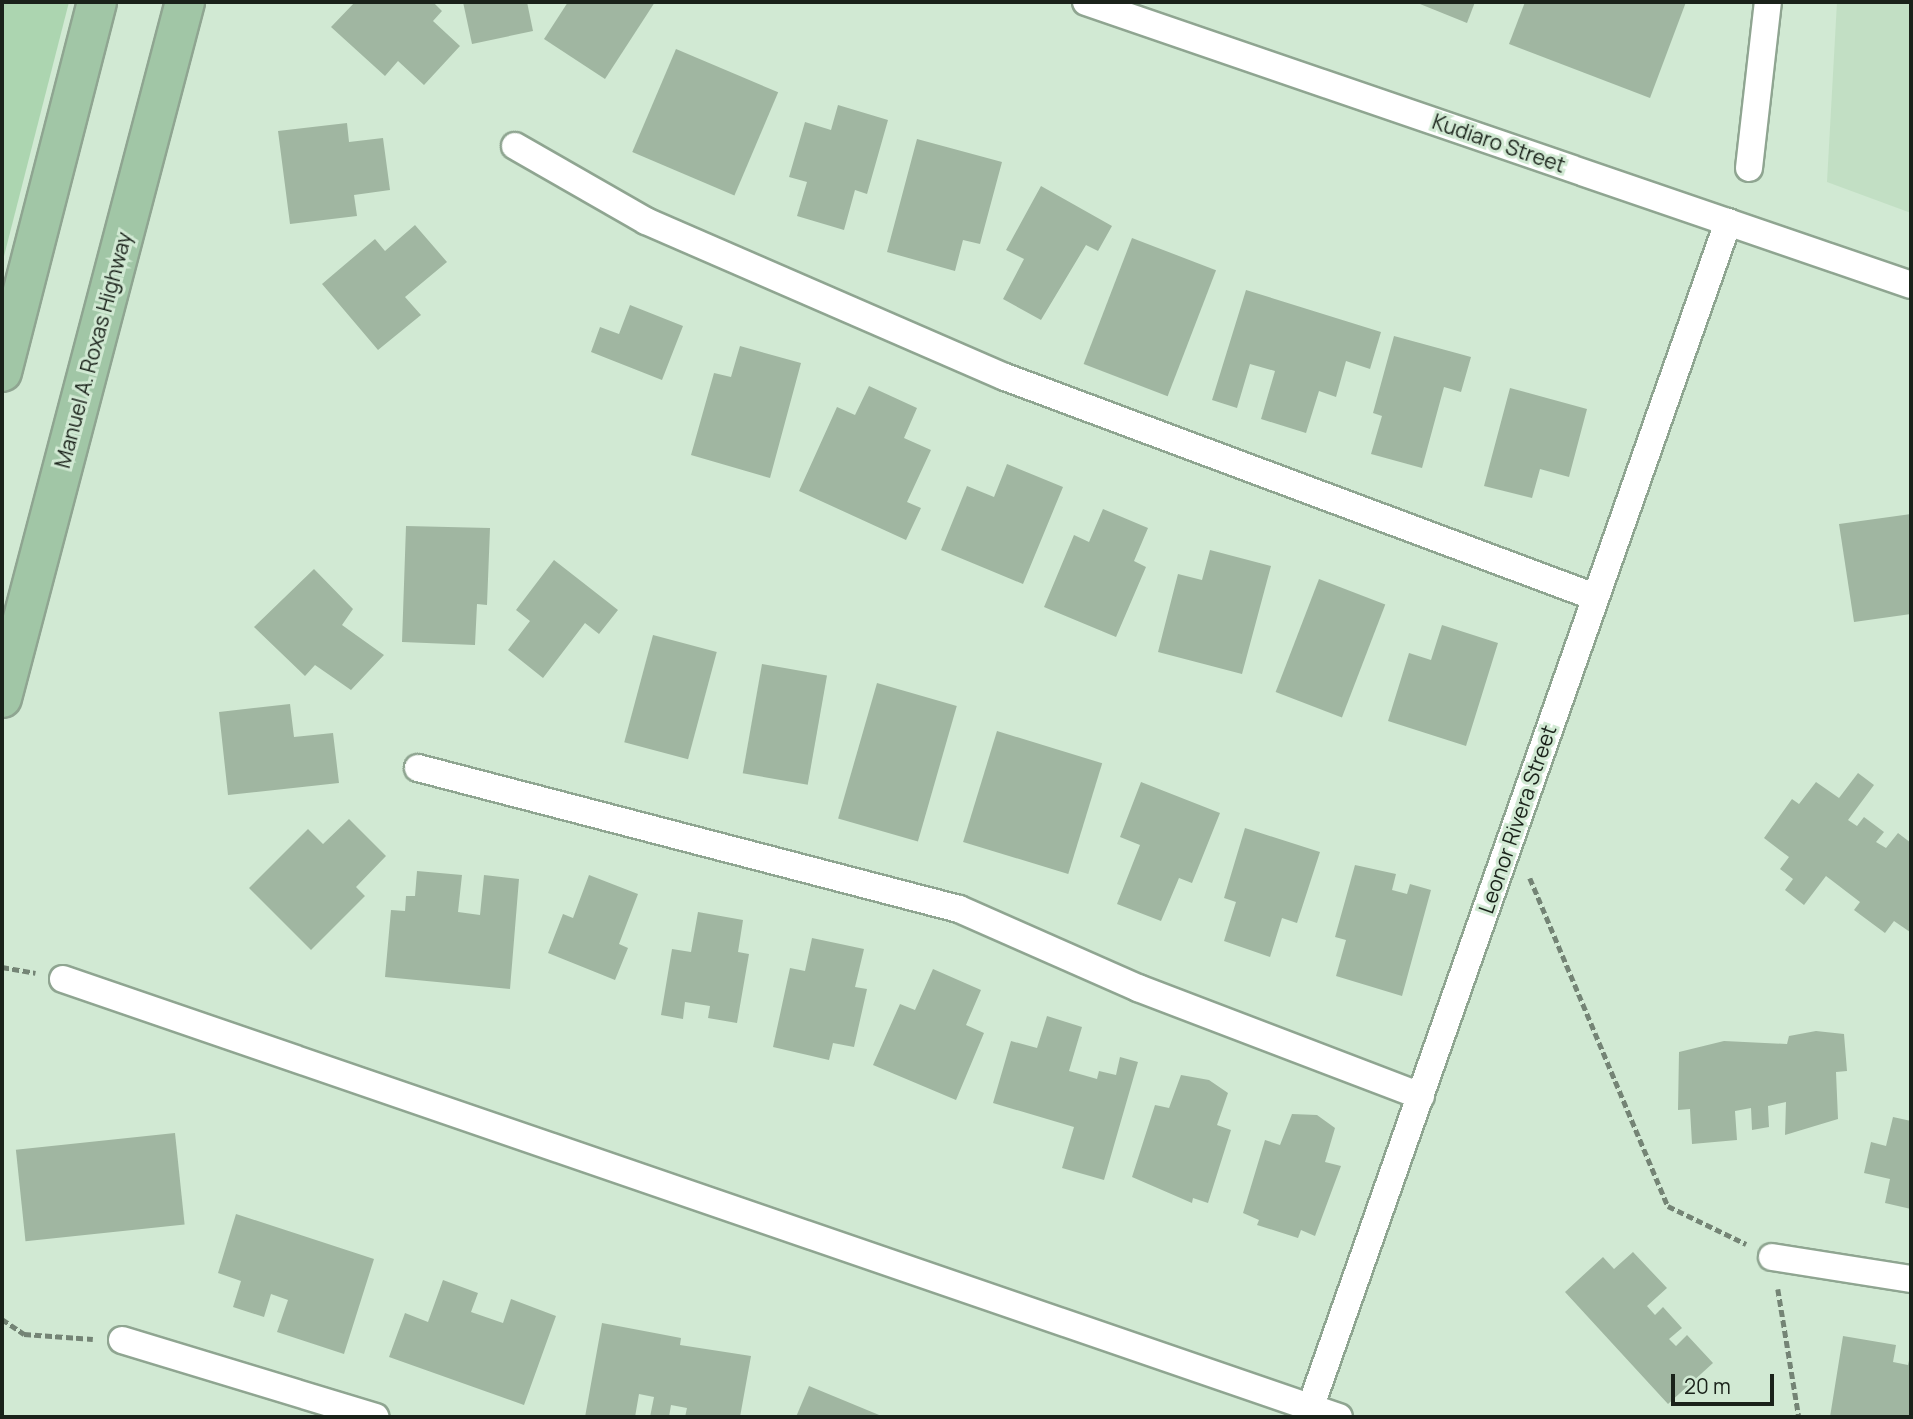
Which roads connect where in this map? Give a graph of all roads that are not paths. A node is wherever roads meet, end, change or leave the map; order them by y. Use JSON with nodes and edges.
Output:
{"nodes":[{"id":1,"x":97,"y":2,"type":"edge"},
{"id":2,"x":185,"y":2,"type":"edge"},
{"id":3,"x":1086,"y":2,"type":"edge"},
{"id":4,"x":1768,"y":2,"type":"edge"},
{"id":5,"x":515,"y":146,"type":"dead end"},
{"id":6,"x":1749,"y":168,"type":"dead end"},
{"id":7,"x":1728,"y":222,"type":"junction"},
{"id":8,"x":1911,"y":285,"type":"edge"},
{"id":9,"x":2,"y":372,"type":"edge"},
{"id":10,"x":1595,"y":597,"type":"junction"},
{"id":11,"x":2,"y":698,"type":"edge"},
{"id":12,"x":418,"y":768,"type":"dead end"},
{"id":13,"x":63,"y":979,"type":"dead end"},
{"id":14,"x":1421,"y":1096,"type":"junction"},
{"id":15,"x":1772,"y":1257,"type":"road end"},
{"id":16,"x":1911,"y":1279,"type":"edge"},
{"id":17,"x":122,"y":1340,"type":"road end"},
{"id":18,"x":1309,"y":1413,"type":"edge"},
{"id":19,"x":376,"y":1417,"type":"edge"},
{"id":20,"x":1339,"y":1417,"type":"edge"}],
"edges":[{"from":1,"to":9,"type":"main road"},
{"from":2,"to":11,"type":"main road","name":"Manuel A. Roxas Highway"},
{"from":3,"to":7,"type":"street","name":"Kudiaro Street"},
{"from":4,"to":6,"type":"street"},
{"from":5,"to":10,"type":"street"},
{"from":7,"to":8,"type":"street","name":"Kudiaro Street"},
{"from":7,"to":10,"type":"street","name":"Leonor Rivera Street"},
{"from":10,"to":14,"type":"street","name":"Leonor Rivera Street"},
{"from":12,"to":14,"type":"street"},
{"from":13,"to":18,"type":"street"},
{"from":14,"to":18,"type":"street","name":"Leonor Rivera Street"},
{"from":15,"to":16,"type":"street"},
{"from":17,"to":19,"type":"street"},
{"from":18,"to":20,"type":"street"}]}
